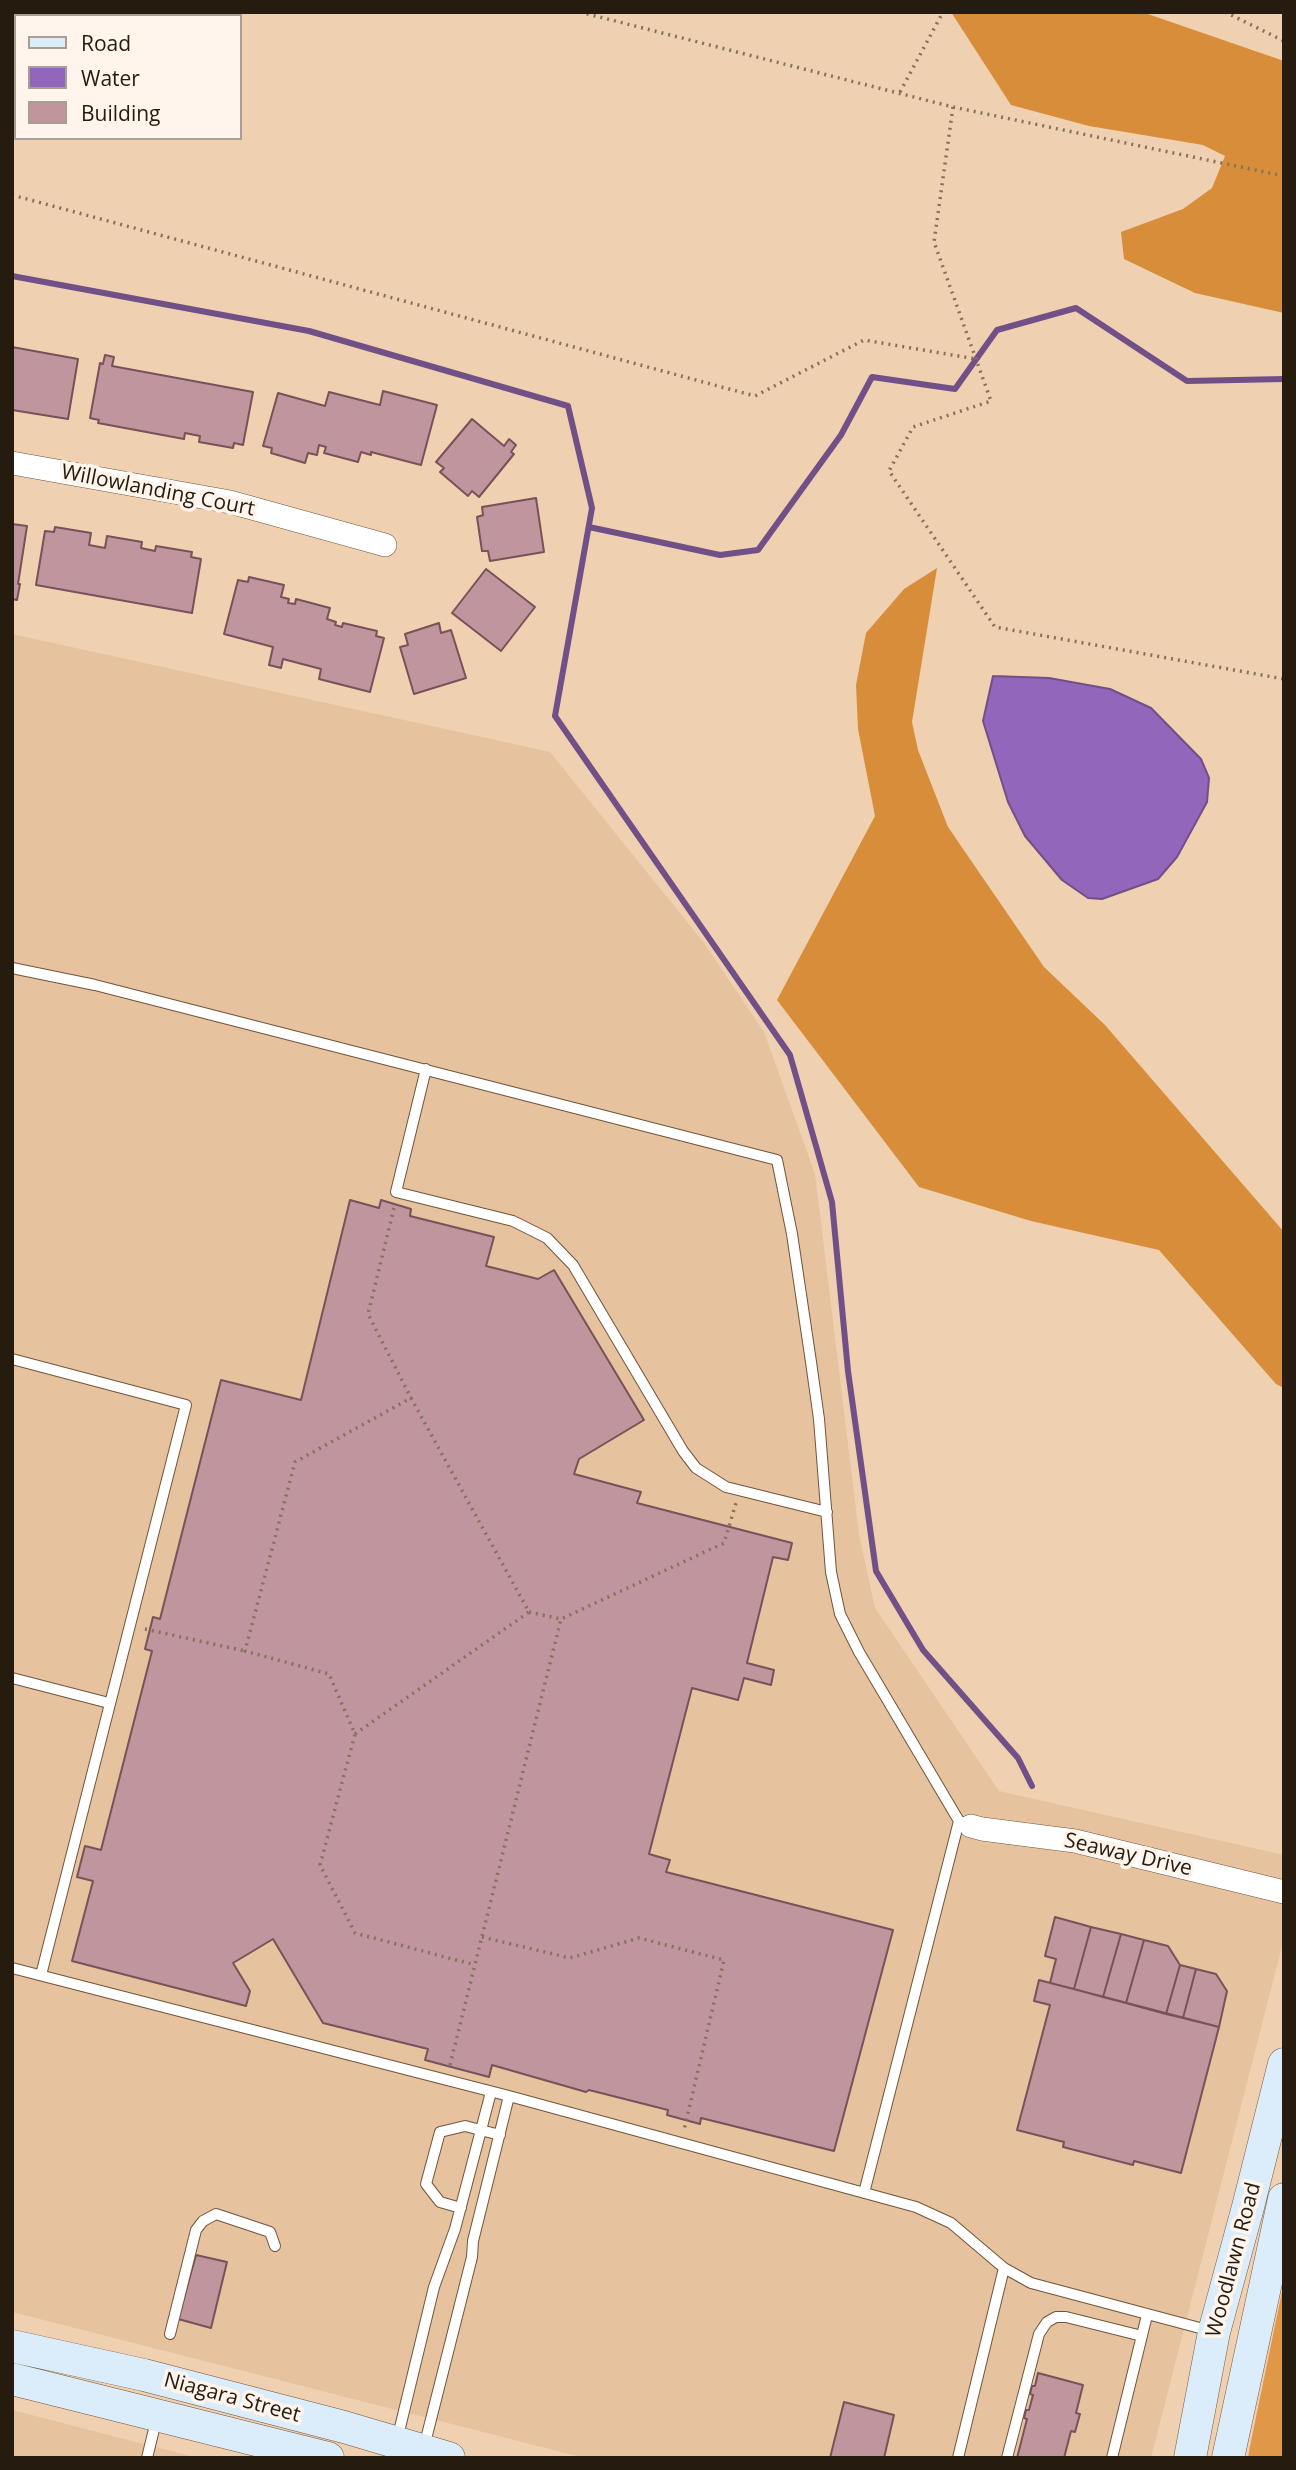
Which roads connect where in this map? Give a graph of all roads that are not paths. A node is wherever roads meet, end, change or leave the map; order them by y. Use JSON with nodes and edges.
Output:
{"nodes":[{"id":1,"x":12,"y":463,"type":"edge"},
{"id":2,"x":385,"y":545,"type":"dead end"},
{"id":3,"x":12,"y":968,"type":"edge"},
{"id":4,"x":426,"y":1069,"type":"junction"},
{"id":5,"x":12,"y":1359,"type":"edge"},
{"id":6,"x":827,"y":1513,"type":"junction"},
{"id":7,"x":12,"y":1678,"type":"edge"},
{"id":8,"x":109,"y":1703,"type":"junction"},
{"id":9,"x":965,"y":1824,"type":"junction"},
{"id":10,"x":1284,"y":1892,"type":"edge"},
{"id":11,"x":12,"y":1968,"type":"edge"},
{"id":12,"x":41,"y":1975,"type":"junction"},
{"id":13,"x":1284,"y":2064,"type":"edge"},
{"id":14,"x":491,"y":2092,"type":"junction"},
{"id":15,"x":509,"y":2096,"type":"junction"},
{"id":16,"x":481,"y":2129,"type":"junction"},
{"id":17,"x":500,"y":2135,"type":"junction"},
{"id":18,"x":864,"y":2193,"type":"junction"},
{"id":19,"x":1284,"y":2199,"type":"edge"},
{"id":20,"x":461,"y":2208,"type":"junction"},
{"id":21,"x":275,"y":2246,"type":"dead end"},
{"id":22,"x":1004,"y":2269,"type":"junction"},
{"id":23,"x":1147,"y":2315,"type":"junction"},
{"id":24,"x":1214,"y":2332,"type":"junction"},
{"id":25,"x":170,"y":2334,"type":"dead end"},
{"id":26,"x":1142,"y":2336,"type":"junction"},
{"id":27,"x":12,"y":2346,"type":"edge"},
{"id":28,"x":12,"y":2379,"type":"edge"},
{"id":29,"x":1201,"y":2405,"type":"junction"},
{"id":30,"x":158,"y":2414,"type":"junction"},
{"id":31,"x":417,"y":2453,"type":"edge"},
{"id":32,"x":147,"y":2458,"type":"edge"},
{"id":33,"x":328,"y":2458,"type":"edge"},
{"id":34,"x":958,"y":2458,"type":"edge"},
{"id":35,"x":1007,"y":2458,"type":"edge"},
{"id":36,"x":1112,"y":2458,"type":"edge"},
{"id":37,"x":1183,"y":2458,"type":"edge"},
{"id":38,"x":1190,"y":2458,"type":"edge"},
{"id":39,"x":1228,"y":2458,"type":"edge"}],
"edges":[{"from":1,"to":2,"type":"street","name":"Willowlanding Court"},
{"from":3,"to":4,"type":"lane"},
{"from":4,"to":6,"type":"lane"},
{"from":4,"to":6,"type":"lane"},
{"from":5,"to":8,"type":"lane"},
{"from":6,"to":9,"type":"lane"},
{"from":7,"to":8,"type":"lane"},
{"from":8,"to":12,"type":"lane"},
{"from":9,"to":10,"type":"street","name":"Seaway Drive"},
{"from":9,"to":18,"type":"lane"},
{"from":11,"to":12,"type":"lane"},
{"from":12,"to":14,"type":"lane"},
{"from":13,"to":24,"type":"main road","name":"Woodlawn Road"},
{"from":14,"to":15,"type":"lane"},
{"from":14,"to":16,"type":"lane"},
{"from":15,"to":17,"type":"lane"},
{"from":15,"to":18,"type":"lane"},
{"from":16,"to":17,"type":"lane"},
{"from":16,"to":20,"type":"lane"},
{"from":16,"to":20,"type":"lane"},
{"from":17,"to":31,"type":"lane"},
{"from":18,"to":22,"type":"lane"},
{"from":19,"to":39,"type":"main road","name":"Woodlawn Road"},
{"from":20,"to":31,"type":"lane"},
{"from":21,"to":25,"type":"lane"},
{"from":22,"to":23,"type":"lane"},
{"from":22,"to":34,"type":"lane"},
{"from":23,"to":24,"type":"lane"},
{"from":23,"to":26,"type":"lane"},
{"from":24,"to":29,"type":"main road","name":"Woodlawn Road"},
{"from":26,"to":35,"type":"lane"},
{"from":26,"to":36,"type":"lane"},
{"from":27,"to":31,"type":"main road","name":"Niagara Street"},
{"from":28,"to":30,"type":"main road","name":"Niagara Street"},
{"from":29,"to":37,"type":"main road"},
{"from":29,"to":38,"type":"main road","name":"Woodlawn Road"},
{"from":30,"to":32,"type":"lane"},
{"from":30,"to":33,"type":"main road","name":"Niagara Street"}]}
